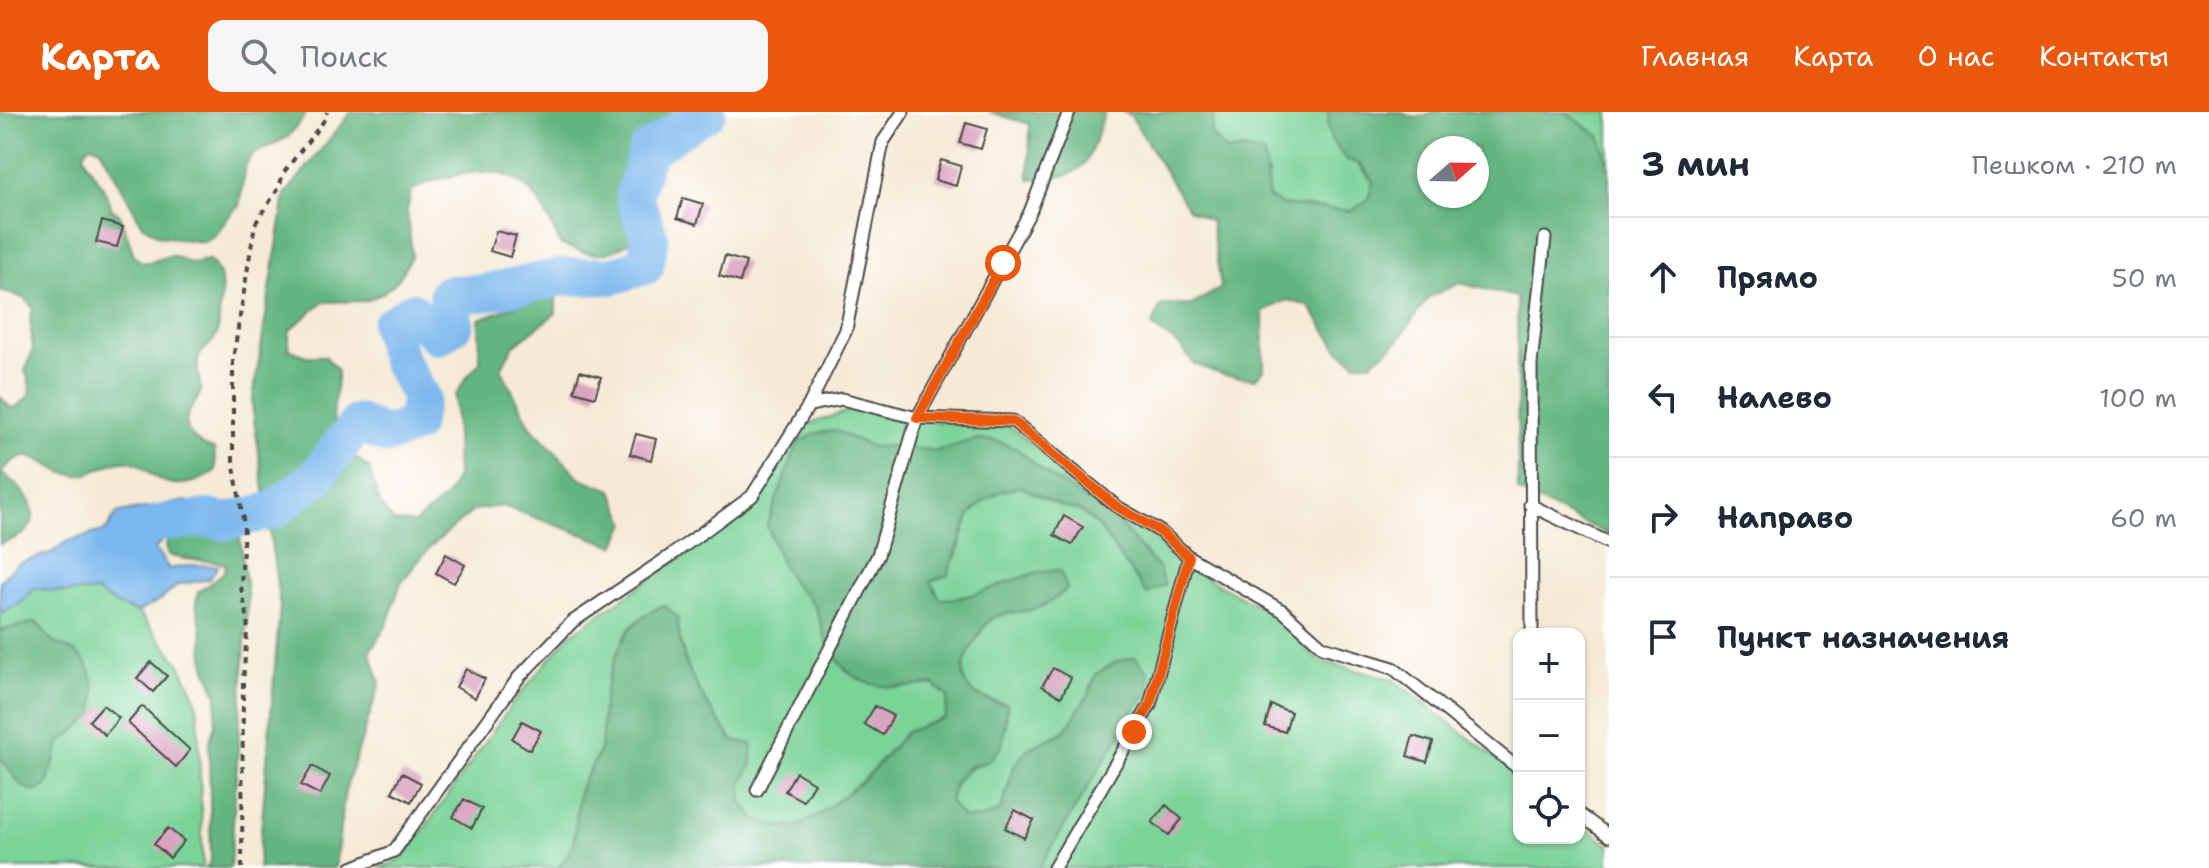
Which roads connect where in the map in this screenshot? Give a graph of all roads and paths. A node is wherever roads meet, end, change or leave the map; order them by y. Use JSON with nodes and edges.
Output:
{"nodes":[{"id":1,"x":327,"y":112,"type":"edge"},
{"id":2,"x":903,"y":112,"type":"edge"},
{"id":3,"x":1069,"y":112,"type":"edge"},
{"id":4,"x":1545,"y":238,"type":"dead end"},
{"id":5,"x":809,"y":405,"type":"junction"},
{"id":6,"x":917,"y":418,"type":"junction"},
{"id":7,"x":1530,"y":505,"type":"junction"},
{"id":8,"x":1609,"y":543,"type":"edge"},
{"id":9,"x":1189,"y":557,"type":"junction"},
{"id":10,"x":1532,"y":628,"type":"edge"},
{"id":11,"x":1513,"y":764,"type":"edge"},
{"id":12,"x":757,"y":790,"type":"dead end"},
{"id":13,"x":1585,"y":818,"type":"edge"},
{"id":14,"x":1609,"y":836,"type":"edge"},
{"id":15,"x":242,"y":868,"type":"edge"},
{"id":16,"x":352,"y":868,"type":"edge"},
{"id":17,"x":1054,"y":868,"type":"edge"}],
"edges":[{"from":1,"to":15,"type":"path"},
{"from":2,"to":5,"type":"lane"},
{"from":3,"to":6,"type":"lane"},
{"from":4,"to":7,"type":"lane"},
{"from":5,"to":6,"type":"lane"},
{"from":5,"to":16,"type":"lane"},
{"from":6,"to":9,"type":"lane"},
{"from":6,"to":12,"type":"lane"},
{"from":7,"to":8,"type":"lane"},
{"from":7,"to":10,"type":"lane"},
{"from":9,"to":11,"type":"lane"},
{"from":9,"to":17,"type":"lane"},
{"from":13,"to":14,"type":"lane"}]}
